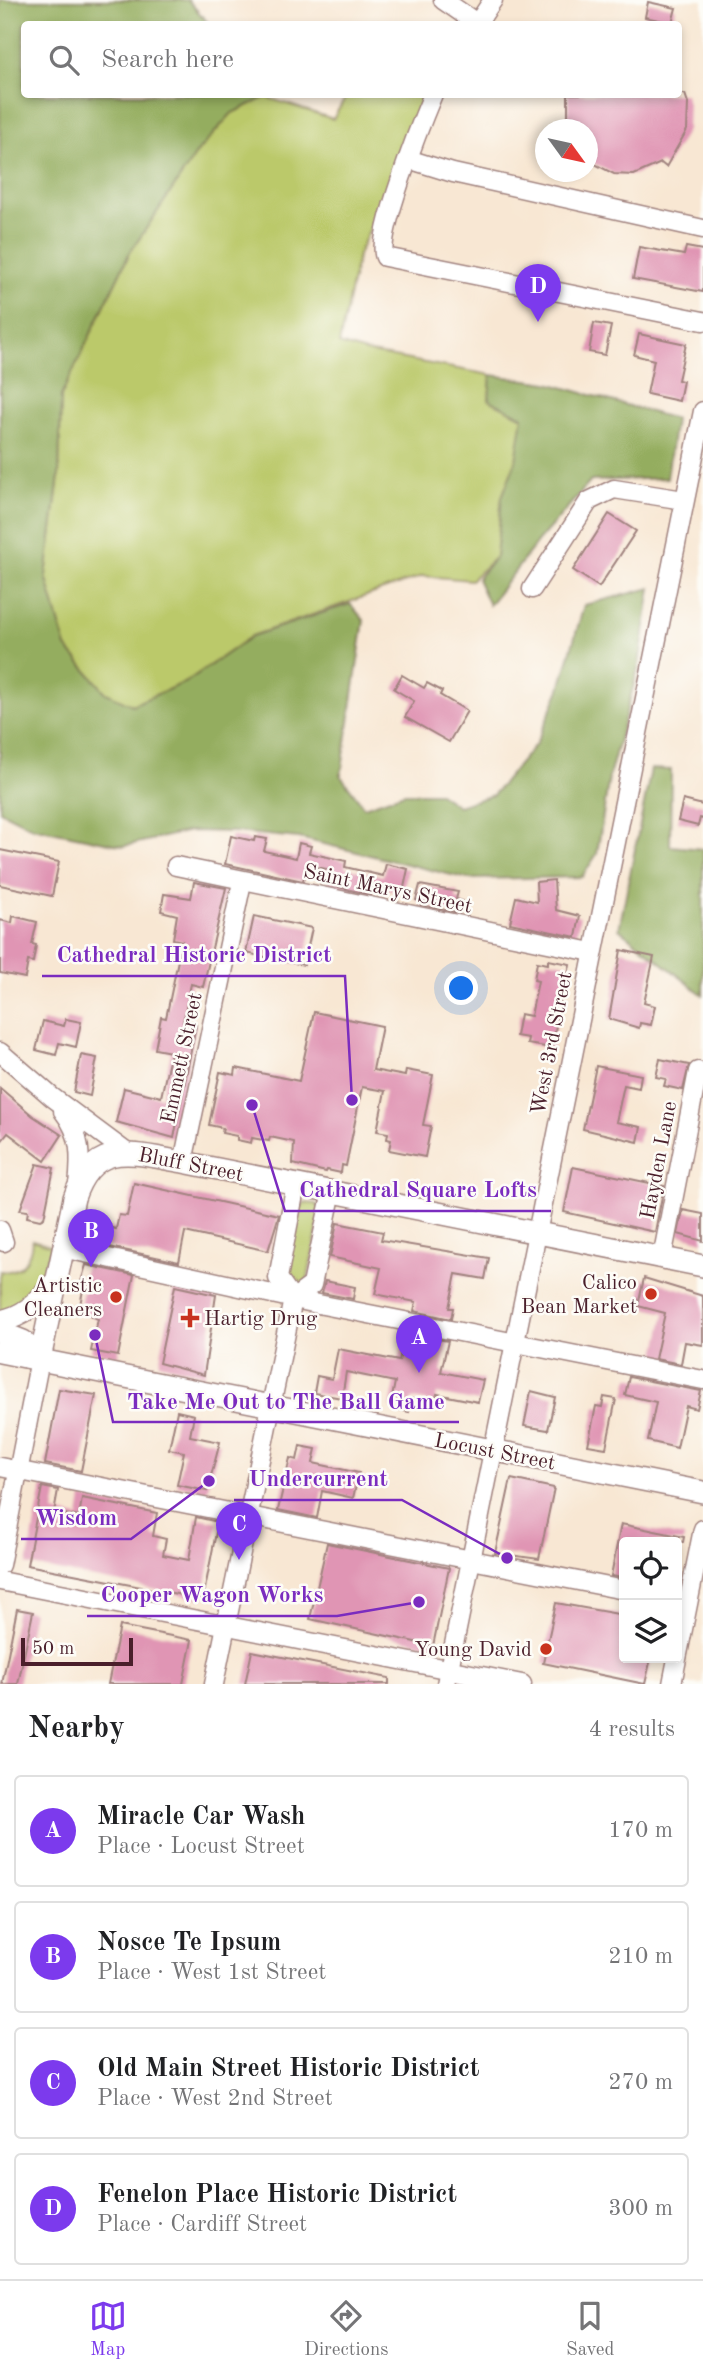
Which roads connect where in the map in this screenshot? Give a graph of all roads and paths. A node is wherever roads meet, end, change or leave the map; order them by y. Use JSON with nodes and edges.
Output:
{"nodes":[{"id":1,"x":443,"y":0,"type":"edge"},
{"id":2,"x":493,"y":0,"type":"edge"},
{"id":3,"x":474,"y":21,"type":"edge"},
{"id":4,"x":480,"y":21,"type":"edge"},
{"id":5,"x":431,"y":98,"type":"edge"},
{"id":6,"x":408,"y":159,"type":"junction"},
{"id":7,"x":703,"y":229,"type":"edge"},
{"id":8,"x":703,"y":321,"type":"edge"},
{"id":9,"x":703,"y":411,"type":"edge"},
{"id":10,"x":684,"y":500,"type":"junction"},
{"id":11,"x":532,"y":589,"type":"dead end"},
{"id":12,"x":176,"y":866,"type":"dead end"},
{"id":13,"x":242,"y":882,"type":"junction"},
{"id":14,"x":592,"y":952,"type":"junction"},
{"id":15,"x":0,"y":1052,"type":"edge"},
{"id":16,"x":698,"y":1071,"type":"dead end"},
{"id":17,"x":52,"y":1097,"type":"junction"},
{"id":18,"x":127,"y":1152,"type":"junction"},
{"id":19,"x":183,"y":1162,"type":"junction"},
{"id":20,"x":296,"y":1184,"type":"junction"},
{"id":21,"x":78,"y":1187,"type":"junction"},
{"id":22,"x":332,"y":1191,"type":"junction"},
{"id":23,"x":538,"y":1233,"type":"junction"},
{"id":24,"x":62,"y":1248,"type":"junction"},
{"id":25,"x":662,"y":1258,"type":"junction"},
{"id":26,"x":703,"y":1266,"type":"edge"},
{"id":27,"x":53,"y":1283,"type":"junction"},
{"id":28,"x":292,"y":1298,"type":"junction"},
{"id":29,"x":0,"y":1321,"type":"edge"},
{"id":30,"x":0,"y":1332,"type":"edge"},
{"id":31,"x":516,"y":1343,"type":"junction"},
{"id":32,"x":0,"y":1352,"type":"edge"},
{"id":33,"x":40,"y":1359,"type":"junction"},
{"id":34,"x":703,"y":1380,"type":"edge"},
{"id":35,"x":271,"y":1406,"type":"junction"},
{"id":36,"x":494,"y":1451,"type":"junction"},
{"id":37,"x":0,"y":1467,"type":"edge"},
{"id":38,"x":18,"y":1471,"type":"junction"},
{"id":39,"x":703,"y":1492,"type":"edge"},
{"id":40,"x":6,"y":1500,"type":"edge"},
{"id":41,"x":248,"y":1516,"type":"junction"},
{"id":42,"x":703,"y":1529,"type":"edge"},
{"id":43,"x":471,"y":1559,"type":"junction"},
{"id":44,"x":0,"y":1565,"type":"edge"},
{"id":45,"x":0,"y":1581,"type":"edge"},
{"id":46,"x":619,"y":1589,"type":"edge"},
{"id":47,"x":682,"y":1602,"type":"edge"},
{"id":48,"x":226,"y":1625,"type":"junction"},
{"id":49,"x":675,"y":1663,"type":"edge"},
{"id":50,"x":448,"y":1677,"type":"edge"},
{"id":51,"x":214,"y":1684,"type":"edge"},
{"id":52,"x":522,"y":1684,"type":"edge"},
{"id":53,"x":672,"y":1684,"type":"edge"}],
"edges":[{"from":1,"to":3,"type":"street"},
{"from":2,"to":4,"type":"street"},
{"from":5,"to":6,"type":"street"},
{"from":6,"to":7,"type":"street"},
{"from":6,"to":8,"type":"street"},
{"from":9,"to":10,"type":"street","name":"West 3rd Street"},
{"from":10,"to":11,"type":"street"},
{"from":10,"to":14,"type":"street","name":"West 3rd Street"},
{"from":12,"to":13,"type":"street","name":"Saint Marys Street"},
{"from":13,"to":14,"type":"street","name":"Saint Marys Street"},
{"from":13,"to":19,"type":"street","name":"Emmett Street"},
{"from":14,"to":23,"type":"street","name":"West 3rd Street"},
{"from":15,"to":17,"type":"street","name":"Bluff Street"},
{"from":16,"to":25,"type":"street","name":"Hayden Lane"},
{"from":17,"to":18,"type":"street","name":"Bluff Street"},
{"from":17,"to":21,"type":"street"},
{"from":18,"to":19,"type":"main road","name":"Bluff Street"},
{"from":18,"to":21,"type":"main road"},
{"from":19,"to":20,"type":"main road","name":"Bluff Street"},
{"from":20,"to":22,"type":"main road","name":"Bluff Street"},
{"from":20,"to":28,"type":"street"},
{"from":21,"to":24,"type":"main road"},
{"from":22,"to":23,"type":"main road","name":"Bluff Street"},
{"from":22,"to":28,"type":"street"},
{"from":23,"to":25,"type":"main road","name":"Bluff Street"},
{"from":23,"to":31,"type":"street","name":"West 3rd Street"},
{"from":24,"to":27,"type":"main road"},
{"from":24,"to":28,"type":"street"},
{"from":25,"to":26,"type":"main road","name":"Bluff Street"},
{"from":27,"to":29,"type":"main road"},
{"from":27,"to":33,"type":"main road"},
{"from":28,"to":31,"type":"street"},
{"from":28,"to":35,"type":"street"},
{"from":30,"to":33,"type":"main road"},
{"from":31,"to":34,"type":"street"},
{"from":31,"to":36,"type":"street","name":"West 3rd Street"},
{"from":32,"to":33,"type":"main road","name":"Locust Street"},
{"from":33,"to":35,"type":"main road","name":"Locust Street"},
{"from":33,"to":38,"type":"street"},
{"from":35,"to":36,"type":"main road","name":"Locust Street"},
{"from":35,"to":41,"type":"street"},
{"from":36,"to":39,"type":"main road","name":"Locust Street"},
{"from":36,"to":43,"type":"street","name":"West 3rd Street"},
{"from":37,"to":38,"type":"street"},
{"from":38,"to":40,"type":"street"},
{"from":38,"to":41,"type":"street"},
{"from":40,"to":44,"type":"street"},
{"from":41,"to":43,"type":"street"},
{"from":41,"to":48,"type":"street"},
{"from":42,"to":47,"type":"street"},
{"from":43,"to":46,"type":"street"},
{"from":43,"to":50,"type":"street","name":"West 3rd Street"},
{"from":45,"to":48,"type":"street"},
{"from":48,"to":50,"type":"street"},
{"from":48,"to":51,"type":"street"},
{"from":49,"to":53,"type":"street"},
{"from":50,"to":52,"type":"street"}]}
